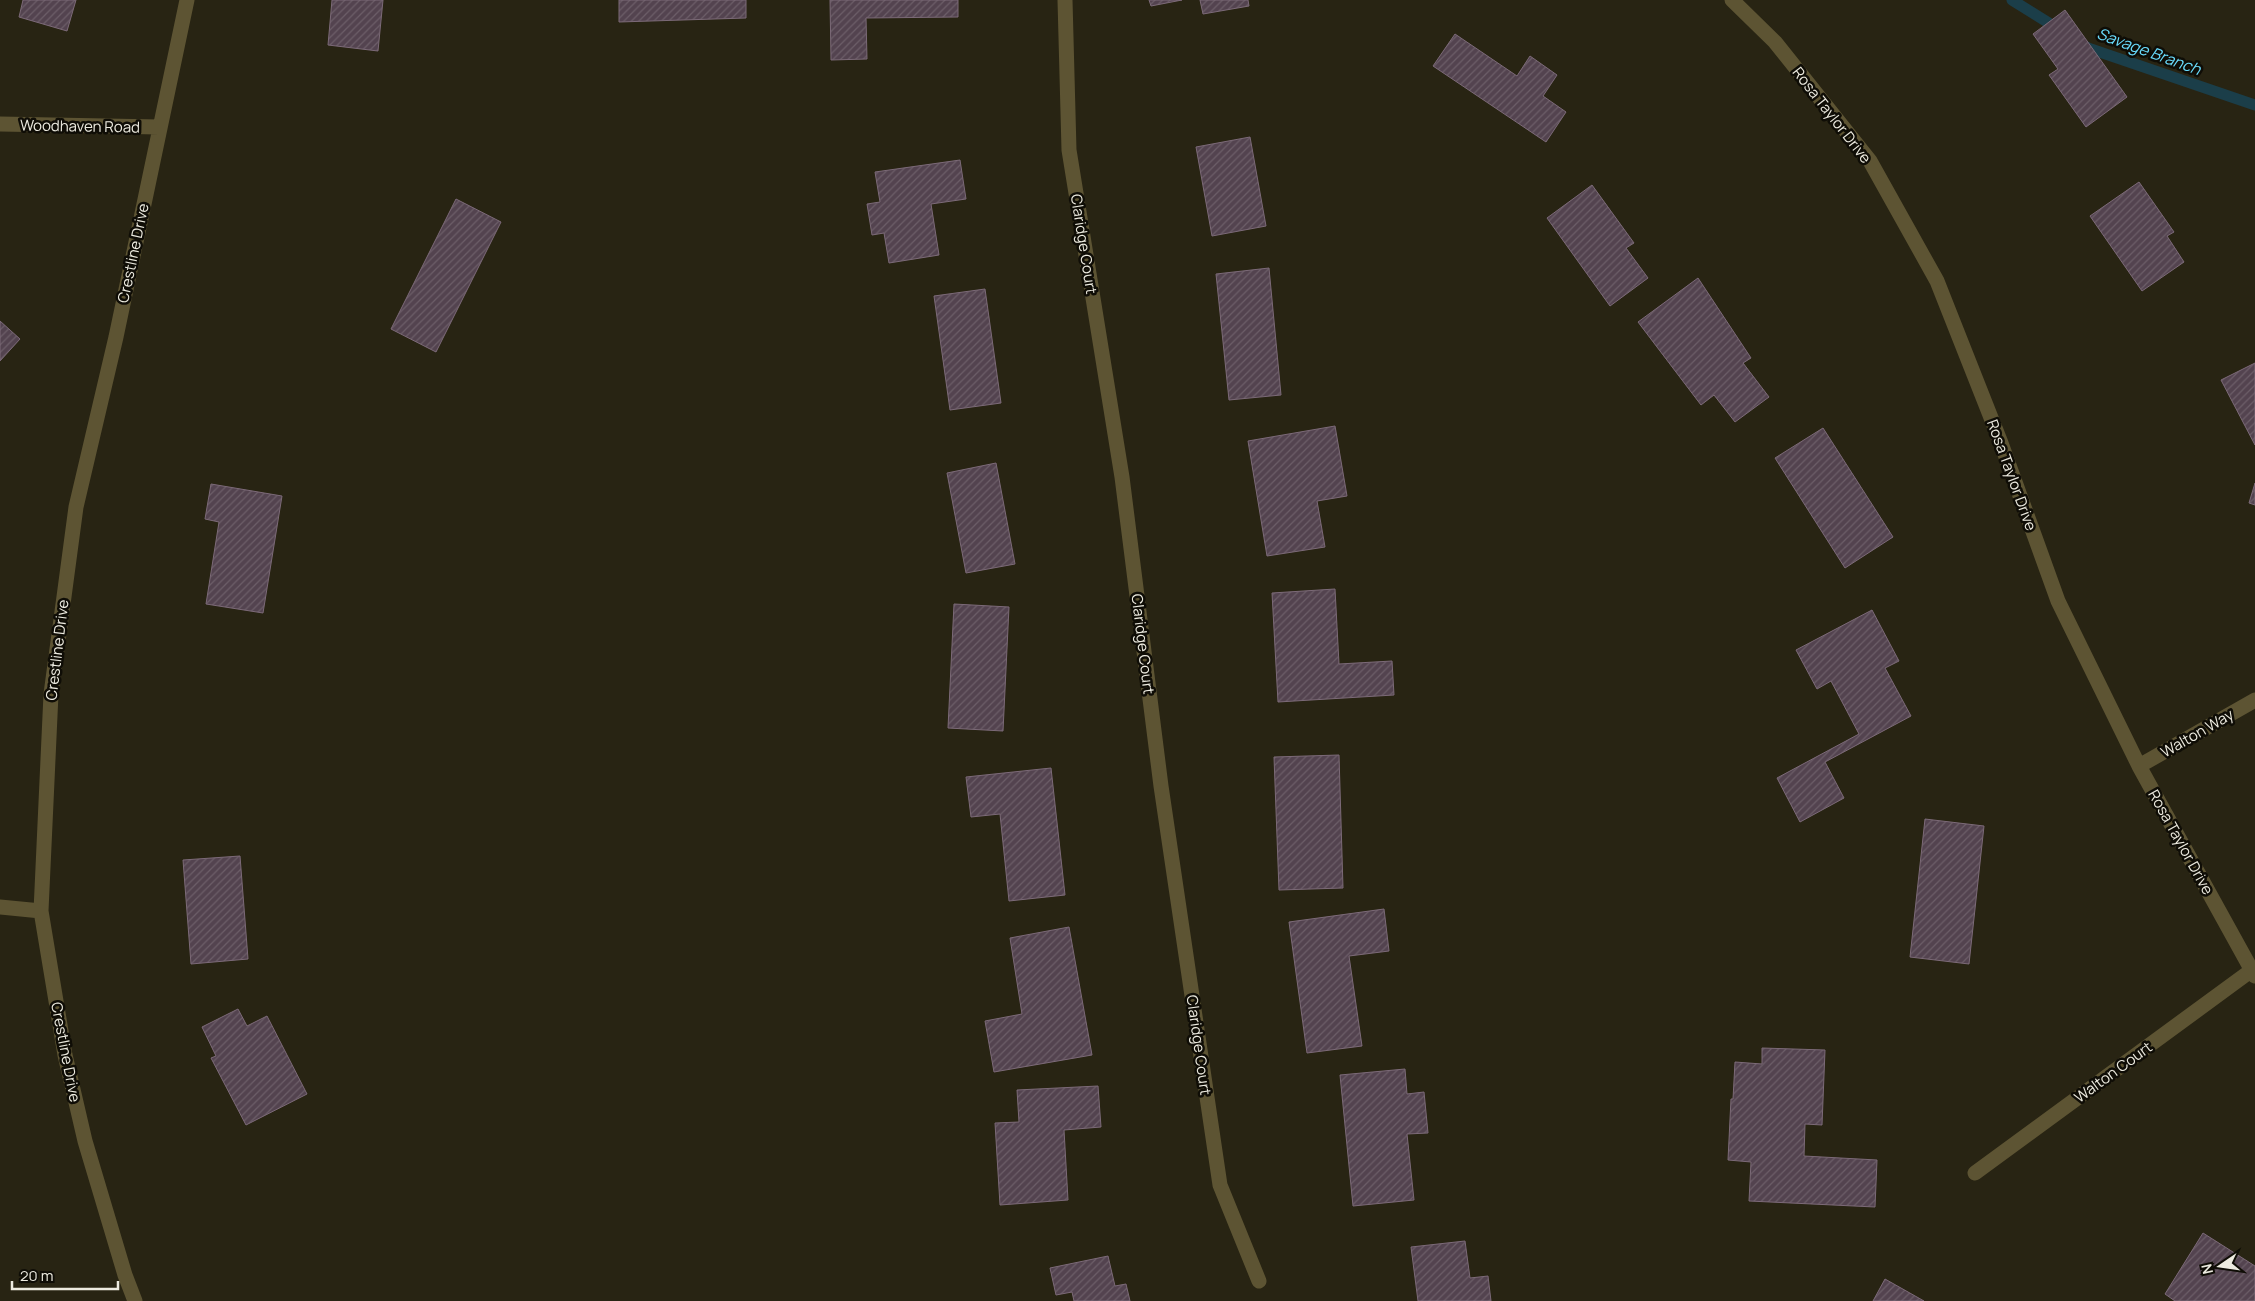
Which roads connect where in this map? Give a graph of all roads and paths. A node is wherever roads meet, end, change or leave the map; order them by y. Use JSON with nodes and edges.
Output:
{"nodes":[{"id":1,"x":187,"y":0,"type":"edge"},
{"id":2,"x":1065,"y":0,"type":"edge"},
{"id":3,"x":1732,"y":0,"type":"edge"},
{"id":4,"x":0,"y":124,"type":"edge"},
{"id":5,"x":159,"y":127,"type":"junction"},
{"id":6,"x":2255,"y":700,"type":"edge"},
{"id":7,"x":2139,"y":766,"type":"junction"},
{"id":8,"x":0,"y":907,"type":"edge"},
{"id":9,"x":41,"y":911,"type":"junction"},
{"id":10,"x":2253,"y":973,"type":"edge"},
{"id":11,"x":1975,"y":1173,"type":"dead end"},
{"id":12,"x":1259,"y":1281,"type":"dead end"},
{"id":13,"x":134,"y":1301,"type":"edge"}],
"edges":[{"from":1,"to":5,"type":"street","name":"Crestline Drive"},
{"from":2,"to":12,"type":"street","name":"Claridge Court"},
{"from":3,"to":7,"type":"street","name":"Rosa Taylor Drive"},
{"from":4,"to":5,"type":"street","name":"Woodhaven Road"},
{"from":5,"to":9,"type":"street","name":"Crestline Drive"},
{"from":6,"to":7,"type":"street","name":"Walton Way"},
{"from":7,"to":10,"type":"street","name":"Rosa Taylor Drive"},
{"from":8,"to":9,"type":"street"},
{"from":9,"to":13,"type":"street","name":"Crestline Drive"},
{"from":10,"to":11,"type":"street","name":"Walton Court"}]}
